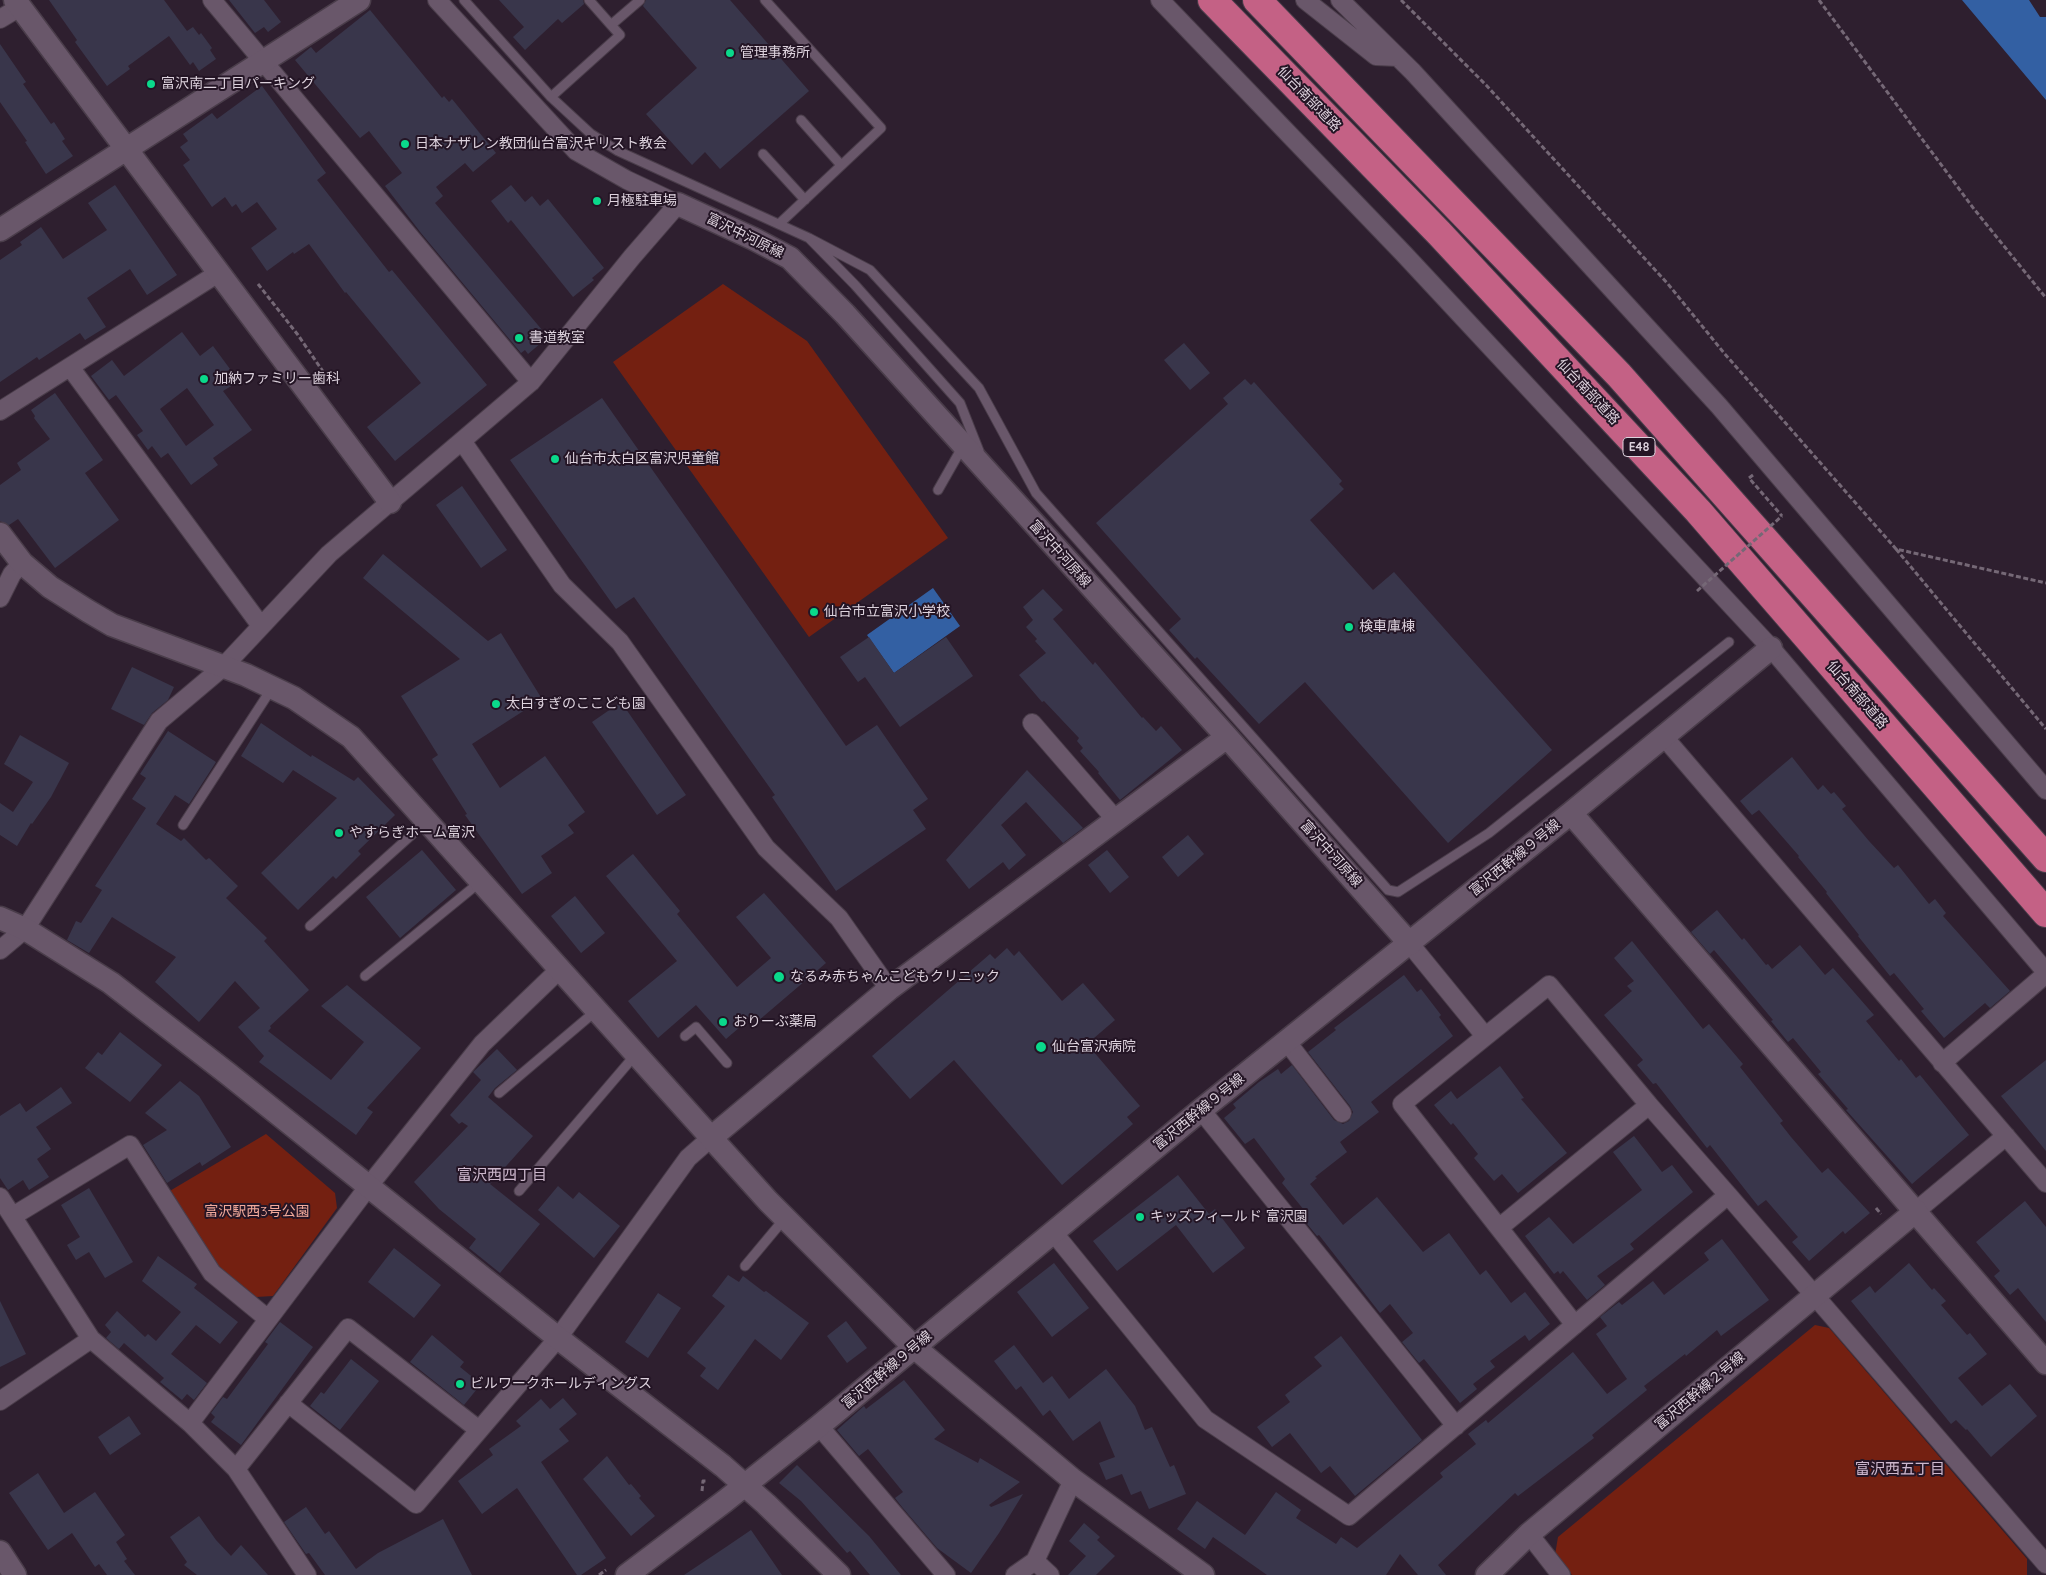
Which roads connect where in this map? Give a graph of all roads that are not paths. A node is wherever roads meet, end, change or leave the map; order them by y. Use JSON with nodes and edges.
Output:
{"nodes":[{"id":1,"x":212,"y":0,"type":"edge"},
{"id":2,"x":358,"y":0,"type":"edge"},
{"id":3,"x":437,"y":0,"type":"edge"},
{"id":4,"x":464,"y":0,"type":"edge"},
{"id":5,"x":589,"y":0,"type":"edge"},
{"id":6,"x":640,"y":0,"type":"edge"},
{"id":7,"x":765,"y":0,"type":"edge"},
{"id":8,"x":1160,"y":0,"type":"edge"},
{"id":9,"x":1212,"y":0,"type":"edge"},
{"id":10,"x":1257,"y":0,"type":"edge"},
{"id":11,"x":1306,"y":0,"type":"edge"},
{"id":12,"x":1340,"y":0,"type":"edge"},
{"id":13,"x":17,"y":4,"type":"edge"},
{"id":14,"x":0,"y":19,"type":"edge"},
{"id":15,"x":611,"y":25,"type":"junction"},
{"id":16,"x":1398,"y":57,"type":"junction"},
{"id":17,"x":265,"y":62,"type":"junction"},
{"id":18,"x":550,"y":97,"type":"junction"},
{"id":19,"x":801,"y":120,"type":"dead end"},
{"id":20,"x":127,"y":150,"type":"junction"},
{"id":21,"x":763,"y":154,"type":"dead end"},
{"id":22,"x":842,"y":166,"type":"junction"},
{"id":23,"x":805,"y":200,"type":"junction"},
{"id":24,"x":678,"y":204,"type":"junction"},
{"id":25,"x":779,"y":224,"type":"junction"},
{"id":26,"x":0,"y":230,"type":"edge"},
{"id":27,"x":809,"y":238,"type":"junction"},
{"id":28,"x":220,"y":272,"type":"junction"},
{"id":29,"x":70,"y":367,"type":"junction"},
{"id":30,"x":531,"y":382,"type":"junction"},
{"id":31,"x":0,"y":411,"type":"edge"},
{"id":32,"x":462,"y":442,"type":"junction"},
{"id":33,"x":963,"y":446,"type":"junction"},
{"id":34,"x":987,"y":473,"type":"junction"},
{"id":35,"x":938,"y":490,"type":"dead end"},
{"id":36,"x":390,"y":502,"type":"junction"},
{"id":37,"x":0,"y":534,"type":"edge"},
{"id":38,"x":22,"y":563,"type":"junction"},
{"id":39,"x":0,"y":598,"type":"edge"},
{"id":40,"x":261,"y":626,"type":"junction"},
{"id":41,"x":1729,"y":642,"type":"dead end"},
{"id":42,"x":1771,"y":648,"type":"junction"},
{"id":43,"x":223,"y":667,"type":"junction"},
{"id":44,"x":273,"y":688,"type":"junction"},
{"id":45,"x":1032,"y":723,"type":"dead end"},
{"id":46,"x":1227,"y":737,"type":"junction"},
{"id":47,"x":1664,"y":737,"type":"junction"},
{"id":48,"x":2046,"y":790,"type":"edge"},
{"id":49,"x":1571,"y":814,"type":"junction"},
{"id":50,"x":1116,"y":820,"type":"junction"},
{"id":51,"x":426,"y":822,"type":"junction"},
{"id":52,"x":183,"y":825,"type":"dead end"},
{"id":53,"x":2046,"y":858,"type":"edge"},
{"id":54,"x":481,"y":882,"type":"junction"},
{"id":55,"x":2046,"y":913,"type":"edge"},
{"id":56,"x":0,"y":918,"type":"edge"},
{"id":57,"x":310,"y":926,"type":"dead end"},
{"id":58,"x":25,"y":929,"type":"junction"},
{"id":59,"x":1410,"y":944,"type":"junction"},
{"id":60,"x":0,"y":950,"type":"edge"},
{"id":61,"x":560,"y":969,"type":"junction"},
{"id":62,"x":2046,"y":973,"type":"edge"},
{"id":63,"x":365,"y":976,"type":"dead end"},
{"id":64,"x":889,"y":989,"type":"junction"},
{"id":65,"x":597,"y":1010,"type":"junction"},
{"id":66,"x":685,"y":1036,"type":"dead end"},
{"id":67,"x":1485,"y":1036,"type":"junction"},
{"id":68,"x":1287,"y":1042,"type":"junction"},
{"id":69,"x":636,"y":1054,"type":"junction"},
{"id":70,"x":727,"y":1063,"type":"dead end"},
{"id":71,"x":1942,"y":1063,"type":"junction"},
{"id":72,"x":499,"y":1093,"type":"dead end"},
{"id":73,"x":1650,"y":1105,"type":"junction"},
{"id":74,"x":1201,"y":1110,"type":"junction"},
{"id":75,"x":1342,"y":1113,"type":"dead end"},
{"id":76,"x":2006,"y":1136,"type":"junction"},
{"id":77,"x":712,"y":1137,"type":"junction"},
{"id":78,"x":2046,"y":1183,"type":"edge"},
{"id":79,"x":368,"y":1187,"type":"junction"},
{"id":80,"x":519,"y":1191,"type":"dead end"},
{"id":81,"x":1728,"y":1195,"type":"junction"},
{"id":82,"x":0,"y":1197,"type":"edge"},
{"id":83,"x":1916,"y":1211,"type":"junction"},
{"id":84,"x":13,"y":1216,"type":"junction"},
{"id":85,"x":785,"y":1218,"type":"junction"},
{"id":86,"x":1500,"y":1227,"type":"junction"},
{"id":87,"x":1054,"y":1232,"type":"junction"},
{"id":88,"x":745,"y":1266,"type":"dead end"},
{"id":89,"x":1814,"y":1295,"type":"junction"},
{"id":90,"x":268,"y":1319,"type":"junction"},
{"id":91,"x":1575,"y":1325,"type":"junction"},
{"id":92,"x":558,"y":1338,"type":"junction"},
{"id":93,"x":90,"y":1339,"type":"junction"},
{"id":94,"x":914,"y":1347,"type":"junction"},
{"id":95,"x":2046,"y":1363,"type":"edge"},
{"id":96,"x":0,"y":1400,"type":"edge"},
{"id":97,"x":288,"y":1402,"type":"junction"},
{"id":98,"x":190,"y":1424,"type":"junction"},
{"id":99,"x":819,"y":1426,"type":"junction"},
{"id":100,"x":1456,"y":1426,"type":"junction"},
{"id":101,"x":479,"y":1430,"type":"junction"},
{"id":102,"x":236,"y":1468,"type":"junction"},
{"id":103,"x":1073,"y":1480,"type":"junction"},
{"id":104,"x":746,"y":1485,"type":"junction"},
{"id":105,"x":1529,"y":1534,"type":"junction"},
{"id":106,"x":0,"y":1552,"type":"edge"},
{"id":107,"x":1035,"y":1562,"type":"junction"},
{"id":108,"x":2046,"y":1564,"type":"edge"},
{"id":109,"x":617,"y":1572,"type":"edge"},
{"id":110,"x":15,"y":1575,"type":"edge"},
{"id":111,"x":308,"y":1575,"type":"edge"},
{"id":112,"x":839,"y":1575,"type":"edge"},
{"id":113,"x":946,"y":1575,"type":"edge"},
{"id":114,"x":1014,"y":1575,"type":"edge"},
{"id":115,"x":1050,"y":1575,"type":"edge"},
{"id":116,"x":1203,"y":1575,"type":"edge"},
{"id":117,"x":1487,"y":1575,"type":"edge"},
{"id":118,"x":1561,"y":1575,"type":"edge"}],
"edges":[{"from":1,"to":17,"type":"street"},
{"from":2,"to":17,"type":"street"},
{"from":3,"to":24,"type":"street"},
{"from":4,"to":18,"type":"lane"},
{"from":5,"to":15,"type":"lane"},
{"from":6,"to":15,"type":"lane"},
{"from":7,"to":22,"type":"lane"},
{"from":8,"to":42,"type":"street"},
{"from":9,"to":55,"type":"highway","name":"仙台南部道路","number":"E48"},
{"from":10,"to":53,"type":"highway","number":"E48"},
{"from":11,"to":16,"type":"street"},
{"from":12,"to":16,"type":"street"},
{"from":13,"to":14,"type":"street"},
{"from":13,"to":20,"type":"street"},
{"from":15,"to":18,"type":"lane"},
{"from":16,"to":48,"type":"street"},
{"from":17,"to":20,"type":"street"},
{"from":17,"to":30,"type":"street"},
{"from":18,"to":25,"type":"lane"},
{"from":19,"to":22,"type":"lane"},
{"from":20,"to":26,"type":"street"},
{"from":20,"to":28,"type":"street"},
{"from":21,"to":23,"type":"lane"},
{"from":22,"to":23,"type":"lane"},
{"from":23,"to":25,"type":"lane"},
{"from":24,"to":30,"type":"street"},
{"from":24,"to":33,"type":"street","name":"富沢中河原線"},
{"from":25,"to":27,"type":"lane"},
{"from":27,"to":34,"type":"lane"},
{"from":27,"to":41,"type":"lane"},
{"from":28,"to":29,"type":"street"},
{"from":28,"to":36,"type":"street"},
{"from":29,"to":31,"type":"street"},
{"from":29,"to":40,"type":"street"},
{"from":30,"to":32,"type":"street"},
{"from":32,"to":36,"type":"street"},
{"from":32,"to":64,"type":"street"},
{"from":33,"to":34,"type":"street","name":"富沢中河原線"},
{"from":33,"to":35,"type":"lane"},
{"from":34,"to":46,"type":"street","name":"富沢中河原線"},
{"from":36,"to":40,"type":"street"},
{"from":37,"to":38,"type":"street"},
{"from":38,"to":39,"type":"street"},
{"from":38,"to":43,"type":"street"},
{"from":40,"to":43,"type":"street"},
{"from":42,"to":47,"type":"street","name":"富沢西幹線９号線"},
{"from":42,"to":62,"type":"street"},
{"from":43,"to":44,"type":"street"},
{"from":43,"to":58,"type":"street"},
{"from":44,"to":51,"type":"street"},
{"from":44,"to":52,"type":"lane"},
{"from":45,"to":50,"type":"street"},
{"from":46,"to":50,"type":"street"},
{"from":46,"to":59,"type":"street","name":"富沢中河原線"},
{"from":47,"to":49,"type":"street","name":"富沢西幹線９号線"},
{"from":47,"to":71,"type":"street"},
{"from":49,"to":59,"type":"street","name":"富沢西幹線９号線"},
{"from":49,"to":83,"type":"street"},
{"from":50,"to":64,"type":"street"},
{"from":51,"to":54,"type":"street"},
{"from":51,"to":57,"type":"lane"},
{"from":54,"to":61,"type":"street"},
{"from":54,"to":63,"type":"lane"},
{"from":56,"to":58,"type":"street"},
{"from":58,"to":60,"type":"street"},
{"from":58,"to":79,"type":"street"},
{"from":59,"to":67,"type":"street"},
{"from":59,"to":68,"type":"street","name":"富沢西幹線９号線"},
{"from":61,"to":65,"type":"street"},
{"from":61,"to":79,"type":"street"},
{"from":62,"to":71,"type":"street"},
{"from":64,"to":77,"type":"street"},
{"from":65,"to":69,"type":"street"},
{"from":65,"to":72,"type":"lane"},
{"from":66,"to":70,"type":"lane"},
{"from":67,"to":73,"type":"street"},
{"from":67,"to":86,"type":"street"},
{"from":68,"to":74,"type":"street","name":"富沢西幹線９号線"},
{"from":68,"to":75,"type":"street"},
{"from":69,"to":77,"type":"street"},
{"from":69,"to":80,"type":"lane"},
{"from":71,"to":76,"type":"street"},
{"from":73,"to":81,"type":"street"},
{"from":73,"to":86,"type":"street"},
{"from":74,"to":87,"type":"street","name":"富沢西幹線９号線"},
{"from":74,"to":100,"type":"street"},
{"from":76,"to":78,"type":"street"},
{"from":76,"to":83,"type":"street"},
{"from":77,"to":85,"type":"street"},
{"from":77,"to":92,"type":"street"},
{"from":79,"to":90,"type":"street"},
{"from":79,"to":92,"type":"street"},
{"from":81,"to":89,"type":"street"},
{"from":81,"to":91,"type":"street"},
{"from":82,"to":84,"type":"street"},
{"from":83,"to":89,"type":"street","name":"富沢西幹線２号線"},
{"from":83,"to":95,"type":"street"},
{"from":84,"to":90,"type":"street"},
{"from":84,"to":93,"type":"street"},
{"from":85,"to":88,"type":"lane"},
{"from":85,"to":94,"type":"street"},
{"from":86,"to":91,"type":"street"},
{"from":87,"to":94,"type":"street","name":"富沢西幹線９号線"},
{"from":87,"to":100,"type":"street"},
{"from":89,"to":105,"type":"street","name":"富沢西幹線２号線"},
{"from":89,"to":108,"type":"street"},
{"from":90,"to":98,"type":"street"},
{"from":91,"to":100,"type":"street"},
{"from":92,"to":101,"type":"street"},
{"from":92,"to":104,"type":"street"},
{"from":93,"to":96,"type":"street"},
{"from":93,"to":98,"type":"street"},
{"from":94,"to":99,"type":"street","name":"富沢西幹線９号線"},
{"from":94,"to":103,"type":"street"},
{"from":97,"to":101,"type":"street"},
{"from":97,"to":101,"type":"street"},
{"from":97,"to":102,"type":"street"},
{"from":98,"to":102,"type":"street"},
{"from":99,"to":104,"type":"street","name":"富沢西幹線９号線"},
{"from":99,"to":113,"type":"street"},
{"from":102,"to":111,"type":"street"},
{"from":103,"to":107,"type":"street"},
{"from":103,"to":116,"type":"street"},
{"from":104,"to":109,"type":"street","name":"富沢西幹線９号線"},
{"from":104,"to":112,"type":"street"},
{"from":105,"to":117,"type":"street","name":"富沢西幹線２号線"},
{"from":105,"to":118,"type":"street"},
{"from":106,"to":110,"type":"street"},
{"from":107,"to":114,"type":"street"},
{"from":107,"to":115,"type":"street"}]}
